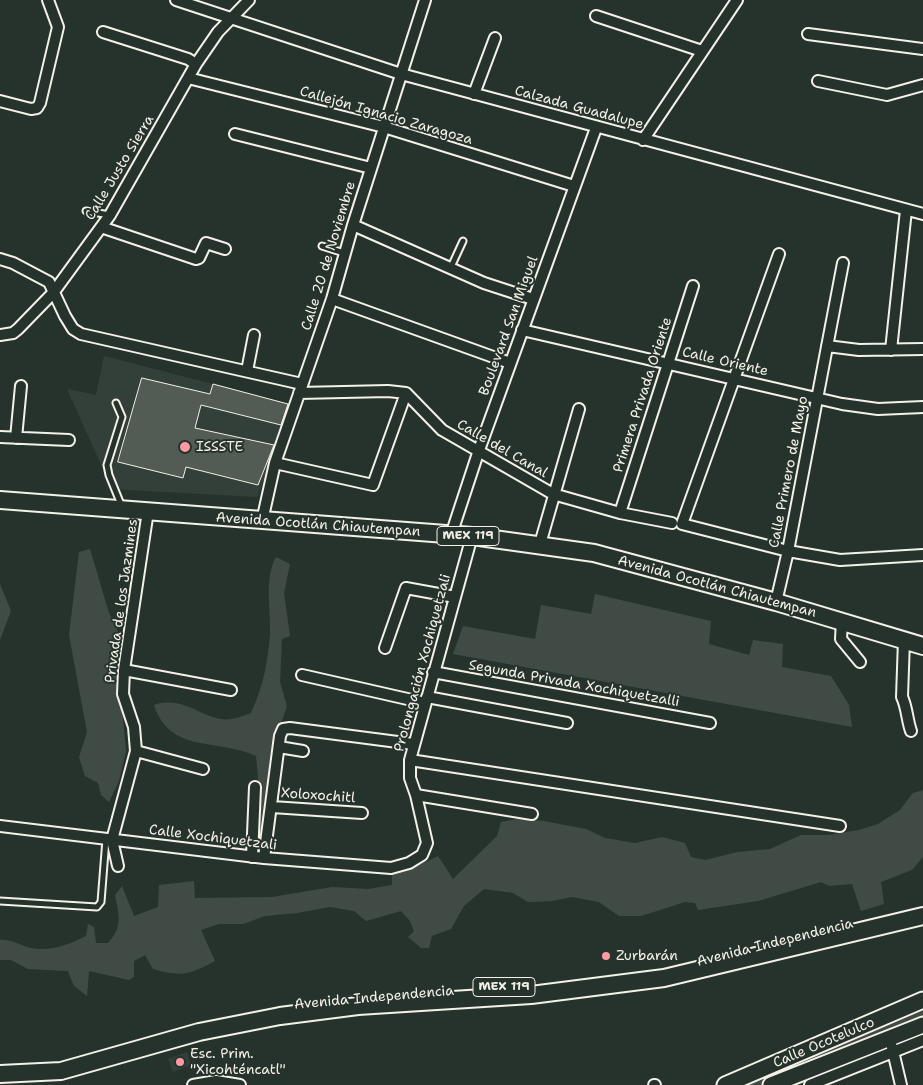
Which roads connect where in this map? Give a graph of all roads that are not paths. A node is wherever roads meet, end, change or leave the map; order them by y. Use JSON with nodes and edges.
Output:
{"nodes":[{"id":1,"x":48,"y":0,"type":"edge"},
{"id":2,"x":176,"y":0,"type":"edge"},
{"id":3,"x":250,"y":0,"type":"edge"},
{"id":4,"x":425,"y":0,"type":"edge"},
{"id":5,"x":737,"y":0,"type":"edge"},
{"id":6,"x":596,"y":16,"type":"dead end"},
{"id":7,"x":231,"y":19,"type":"junction"},
{"id":8,"x":103,"y":32,"type":"dead end"},
{"id":9,"x":808,"y":34,"type":"dead end"},
{"id":10,"x":495,"y":38,"type":"dead end"},
{"id":11,"x":923,"y":49,"type":"edge"},
{"id":12,"x":702,"y":51,"type":"junction"},
{"id":13,"x":196,"y":64,"type":"junction"},
{"id":14,"x":401,"y":74,"type":"junction"},
{"id":15,"x":188,"y":78,"type":"junction"},
{"id":16,"x":818,"y":81,"type":"dead end"},
{"id":17,"x":923,"y":85,"type":"edge"},
{"id":18,"x":474,"y":94,"type":"junction"},
{"id":19,"x":0,"y":101,"type":"edge"},
{"id":20,"x":384,"y":127,"type":"junction"},
{"id":21,"x":596,"y":128,"type":"junction"},
{"id":22,"x":235,"y":134,"type":"dead end"},
{"id":23,"x":643,"y":140,"type":"junction"},
{"id":24,"x":371,"y":168,"type":"junction"},
{"id":25,"x":574,"y":186,"type":"junction"},
{"id":26,"x":906,"y":210,"type":"junction"},
{"id":27,"x":86,"y":212,"type":"dead end"},
{"id":28,"x":923,"y":214,"type":"edge"},
{"id":29,"x":110,"y":216,"type":"junction"},
{"id":30,"x":353,"y":225,"type":"junction"},
{"id":31,"x":101,"y":227,"type":"junction"},
{"id":32,"x":462,"y":240,"type":"dead end"},
{"id":33,"x":322,"y":246,"type":"dead end"},
{"id":34,"x":225,"y":249,"type":"dead end"},
{"id":35,"x":344,"y":253,"type":"junction"},
{"id":36,"x":778,"y":254,"type":"dead end"},
{"id":37,"x":0,"y":260,"type":"edge"},
{"id":38,"x":843,"y":263,"type":"dead end"},
{"id":39,"x":451,"y":267,"type":"junction"},
{"id":40,"x":693,"y":286,"type":"dead end"},
{"id":41,"x":53,"y":293,"type":"junction"},
{"id":42,"x":332,"y":299,"type":"junction"},
{"id":43,"x":533,"y":299,"type":"junction"},
{"id":44,"x":522,"y":330,"type":"junction"},
{"id":45,"x":0,"y":335,"type":"edge"},
{"id":46,"x":254,"y":335,"type":"dead end"},
{"id":47,"x":827,"y":346,"type":"junction"},
{"id":48,"x":923,"y":349,"type":"edge"},
{"id":49,"x":891,"y":350,"type":"junction"},
{"id":50,"x":510,"y":363,"type":"junction"},
{"id":51,"x":667,"y":363,"type":"junction"},
{"id":52,"x":247,"y":371,"type":"junction"},
{"id":53,"x":735,"y":379,"type":"junction"},
{"id":54,"x":21,"y":386,"type":"dead end"},
{"id":55,"x":301,"y":388,"type":"junction"},
{"id":56,"x":406,"y":393,"type":"junction"},
{"id":57,"x":817,"y":398,"type":"junction"},
{"id":58,"x":116,"y":403,"type":"dead end"},
{"id":59,"x":923,"y":407,"type":"edge"},
{"id":60,"x":579,"y":409,"type":"dead end"},
{"id":61,"x":0,"y":438,"type":"edge"},
{"id":62,"x":16,"y":438,"type":"junction"},
{"id":63,"x":69,"y":440,"type":"dead end"},
{"id":64,"x":479,"y":450,"type":"junction"},
{"id":65,"x":275,"y":463,"type":"junction"},
{"id":66,"x":553,"y":494,"type":"junction"},
{"id":67,"x":0,"y":500,"type":"edge"},
{"id":68,"x":123,"y":510,"type":"junction"},
{"id":69,"x":148,"y":511,"type":"junction"},
{"id":70,"x":620,"y":513,"type":"junction"},
{"id":71,"x":262,"y":521,"type":"junction"},
{"id":72,"x":677,"y":524,"type":"junction"},
{"id":73,"x":451,"y":535,"type":"junction"},
{"id":74,"x":472,"y":536,"type":"junction"},
{"id":75,"x":540,"y":544,"type":"junction"},
{"id":76,"x":788,"y":551,"type":"junction"},
{"id":77,"x":923,"y":555,"type":"edge"},
{"id":78,"x":454,"y":597,"type":"junction"},
{"id":79,"x":776,"y":602,"type":"junction"},
{"id":80,"x":842,"y":621,"type":"junction"},
{"id":81,"x":904,"y":640,"type":"junction"},
{"id":82,"x":923,"y":646,"type":"edge"},
{"id":83,"x":385,"y":648,"type":"dead end"},
{"id":84,"x":860,"y":662,"type":"dead end"},
{"id":85,"x":124,"y":670,"type":"junction"},
{"id":86,"x":433,"y":672,"type":"junction"},
{"id":87,"x":302,"y":675,"type":"dead end"},
{"id":88,"x":231,"y":690,"type":"dead end"},
{"id":89,"x":426,"y":700,"type":"junction"},
{"id":90,"x":567,"y":723,"type":"dead end"},
{"id":91,"x":710,"y":723,"type":"dead end"},
{"id":92,"x":911,"y":731,"type":"dead end"},
{"id":93,"x":413,"y":744,"type":"junction"},
{"id":94,"x":279,"y":747,"type":"junction"},
{"id":95,"x":136,"y":751,"type":"junction"},
{"id":96,"x":303,"y":752,"type":"dead end"},
{"id":97,"x":410,"y":760,"type":"junction"},
{"id":98,"x":204,"y":769,"type":"dead end"},
{"id":99,"x":255,"y":787,"type":"dead end"},
{"id":100,"x":416,"y":794,"type":"junction"},
{"id":101,"x":272,"y":807,"type":"junction"},
{"id":102,"x":362,"y":813,"type":"dead end"},
{"id":103,"x":532,"y":814,"type":"dead end"},
{"id":104,"x":0,"y":826,"type":"edge"},
{"id":105,"x":840,"y":826,"type":"dead end"},
{"id":106,"x":109,"y":839,"type":"junction"},
{"id":107,"x":422,"y":855,"type":"joint"},
{"id":108,"x":252,"y":857,"type":"junction"},
{"id":109,"x":264,"y":858,"type":"junction"},
{"id":110,"x":118,"y":866,"type":"dead end"},
{"id":111,"x":0,"y":901,"type":"edge"},
{"id":112,"x":923,"y":906,"type":"edge"},
{"id":113,"x":923,"y":916,"type":"edge"},
{"id":114,"x":923,"y":1000,"type":"edge"},
{"id":115,"x":923,"y":1025,"type":"edge"},
{"id":116,"x":923,"y":1040,"type":"edge"},
{"id":117,"x":891,"y":1045,"type":"junction"},
{"id":118,"x":36,"y":1073,"type":"junction"},
{"id":119,"x":0,"y":1074,"type":"edge"},
{"id":120,"x":795,"y":1081,"type":"edge"},
{"id":121,"x":193,"y":1085,"type":"edge"},
{"id":122,"x":240,"y":1085,"type":"edge"},
{"id":123,"x":724,"y":1085,"type":"edge"},
{"id":124,"x":771,"y":1085,"type":"edge"},
{"id":125,"x":810,"y":1085,"type":"edge"},
{"id":126,"x":902,"y":1085,"type":"edge"}],
"edges":[{"from":1,"to":19,"type":"street"},
{"from":2,"to":7,"type":"street","name":"Calzada Guadalupe"},
{"from":3,"to":7,"type":"street","name":"Calle Justo Sierra"},
{"from":4,"to":14,"type":"street","name":"Calle 20 de Noviembre"},
{"from":5,"to":12,"type":"street"},
{"from":6,"to":12,"type":"street"},
{"from":7,"to":13,"type":"street","name":"Calle Justo Sierra"},
{"from":7,"to":14,"type":"street","name":"Calzada Guadalupe"},
{"from":8,"to":13,"type":"street"},
{"from":9,"to":11,"type":"street"},
{"from":10,"to":18,"type":"street"},
{"from":12,"to":23,"type":"street"},
{"from":13,"to":15,"type":"street","name":"Calle Justo Sierra"},
{"from":14,"to":18,"type":"street","name":"Calzada Guadalupe"},
{"from":14,"to":20,"type":"street","name":"Calle 20 de Noviembre"},
{"from":15,"to":20,"type":"street","name":"Callejón Ignacio Zaragoza"},
{"from":15,"to":29,"type":"street","name":"Calle Justo Sierra"},
{"from":16,"to":17,"type":"street"},
{"from":18,"to":21,"type":"street","name":"Calzada Guadalupe"},
{"from":20,"to":24,"type":"street","name":"Calle 20 de Noviembre"},
{"from":20,"to":25,"type":"street","name":"Callejón Ignacio Zaragoza"},
{"from":21,"to":23,"type":"street","name":"Calzada Guadalupe"},
{"from":21,"to":25,"type":"street","name":"Boulevard San Miguel"},
{"from":22,"to":24,"type":"street"},
{"from":23,"to":26,"type":"street","name":"Calzada Guadalupe"},
{"from":24,"to":30,"type":"street","name":"Calle 20 de Noviembre"},
{"from":25,"to":43,"type":"street","name":"Boulevard San Miguel"},
{"from":26,"to":28,"type":"street","name":"Calzada Guadalupe"},
{"from":26,"to":49,"type":"street"},
{"from":27,"to":29,"type":"lane"},
{"from":29,"to":31,"type":"street","name":"Calle Justo Sierra"},
{"from":30,"to":35,"type":"street","name":"Calle 20 de Noviembre"},
{"from":30,"to":39,"type":"street"},
{"from":31,"to":34,"type":"street"},
{"from":31,"to":41,"type":"street","name":"Calle Justo Sierra"},
{"from":32,"to":39,"type":"lane"},
{"from":33,"to":35,"type":"lane"},
{"from":35,"to":42,"type":"street","name":"Calle 20 de Noviembre"},
{"from":36,"to":53,"type":"street"},
{"from":37,"to":41,"type":"street"},
{"from":38,"to":47,"type":"street","name":"Calle Primero de Mayo"},
{"from":39,"to":43,"type":"street"},
{"from":40,"to":51,"type":"street","name":"Primera Privada Oriente"},
{"from":41,"to":45,"type":"street","name":"Calle Justo Sierra"},
{"from":41,"to":52,"type":"street"},
{"from":42,"to":50,"type":"street"},
{"from":42,"to":55,"type":"street","name":"Calle 20 de Noviembre"},
{"from":43,"to":44,"type":"street","name":"Boulevard San Miguel"},
{"from":44,"to":50,"type":"street","name":"Boulevard San Miguel"},
{"from":44,"to":51,"type":"street","name":"Calle Oriente"},
{"from":46,"to":52,"type":"street"},
{"from":47,"to":49,"type":"street"},
{"from":47,"to":57,"type":"street","name":"Calle Primero de Mayo"},
{"from":48,"to":49,"type":"street"},
{"from":50,"to":64,"type":"street","name":"Boulevard San Miguel"},
{"from":51,"to":53,"type":"street","name":"Calle Oriente"},
{"from":51,"to":70,"type":"street","name":"Primera Privada Oriente"},
{"from":52,"to":55,"type":"street"},
{"from":53,"to":57,"type":"street","name":"Calle Oriente"},
{"from":53,"to":72,"type":"street"},
{"from":54,"to":62,"type":"street"},
{"from":55,"to":56,"type":"street"},
{"from":55,"to":65,"type":"street","name":"Calle 20 de Noviembre"},
{"from":56,"to":64,"type":"street","name":"Calle del Canal"},
{"from":56,"to":65,"type":"street"},
{"from":57,"to":59,"type":"street","name":"Calle Oriente"},
{"from":57,"to":76,"type":"street","name":"Calle Primero de Mayo"},
{"from":58,"to":68,"type":"lane"},
{"from":60,"to":66,"type":"street"},
{"from":61,"to":62,"type":"street"},
{"from":62,"to":63,"type":"street"},
{"from":64,"to":66,"type":"street","name":"Calle del Canal"},
{"from":64,"to":73,"type":"street","name":"Boulevard San Miguel"},
{"from":65,"to":71,"type":"street","name":"Calle 20 de Noviembre"},
{"from":66,"to":70,"type":"street","name":"Calle del Canal"},
{"from":66,"to":75,"type":"street"},
{"from":67,"to":68,"type":"main road","name":"Avenida Ocotlán Chiautempan","number":"MEX 119"},
{"from":68,"to":69,"type":"main road","name":"Avenida Ocotlán Chiautempan","number":"MEX 119"},
{"from":69,"to":71,"type":"main road","name":"Avenida Ocotlán Chiautempan","number":"MEX 119"},
{"from":69,"to":85,"type":"street","name":"Privada de los Jazmines"},
{"from":70,"to":72,"type":"street","name":"Calle del Canal"},
{"from":71,"to":73,"type":"main road","name":"Avenida Ocotlán Chiautempan","number":"MEX 119"},
{"from":72,"to":76,"type":"street","name":"Calle del Canal"},
{"from":73,"to":74,"type":"main road","name":"Avenida Ocotlán Chiautempan","number":"MEX 119"},
{"from":74,"to":75,"type":"main road","name":"Avenida Ocotlán Chiautempan","number":"MEX 119"},
{"from":74,"to":78,"type":"street","name":"Prolongación Xochiquetzali"},
{"from":75,"to":79,"type":"main road","name":"Avenida Ocotlán Chiautempan","number":"MEX 119"},
{"from":76,"to":77,"type":"street","name":"Calle del Canal"},
{"from":76,"to":79,"type":"street","name":"Calle Primero de Mayo"},
{"from":78,"to":83,"type":"street"},
{"from":78,"to":86,"type":"street","name":"Prolongación Xochiquetzali"},
{"from":79,"to":80,"type":"main road","name":"Avenida Ocotlán Chiautempan","number":"MEX 119"},
{"from":80,"to":81,"type":"main road","name":"Avenida Ocotlán Chiautempan","number":"MEX 119"},
{"from":80,"to":84,"type":"street"},
{"from":81,"to":82,"type":"main road","name":"Avenida Ocotlán Chiautempan","number":"MEX 119"},
{"from":81,"to":92,"type":"street"},
{"from":85,"to":88,"type":"street"},
{"from":85,"to":95,"type":"street","name":"Privada de los Jazmines"},
{"from":86,"to":89,"type":"street","name":"Prolongación Xochiquetzali"},
{"from":86,"to":91,"type":"street","name":"Segunda Privada Xochiquetzalli"},
{"from":87,"to":89,"type":"street"},
{"from":89,"to":90,"type":"street"},
{"from":89,"to":93,"type":"street","name":"Prolongación Xochiquetzali"},
{"from":93,"to":94,"type":"street"},
{"from":93,"to":97,"type":"street","name":"Prolongación Xochiquetzali"},
{"from":94,"to":96,"type":"street"},
{"from":94,"to":101,"type":"street"},
{"from":95,"to":98,"type":"street"},
{"from":95,"to":106,"type":"street","name":"Privada de los Jazmines"},
{"from":97,"to":100,"type":"street","name":"Prolongación Xochiquetzali"},
{"from":97,"to":105,"type":"street"},
{"from":99,"to":108,"type":"street"},
{"from":100,"to":103,"type":"street"},
{"from":100,"to":107,"type":"street","name":"Prolongación Xochiquetzali"},
{"from":101,"to":102,"type":"street","name":"Xoloxochitl"},
{"from":101,"to":109,"type":"street"},
{"from":104,"to":106,"type":"street","name":"Calle Xochiquetzali"},
{"from":106,"to":108,"type":"street","name":"Calle Xochiquetzali"},
{"from":106,"to":110,"type":"street"},
{"from":106,"to":111,"type":"lane"},
{"from":107,"to":109,"type":"street","name":"Calle Xochiquetzali"},
{"from":108,"to":109,"type":"street","name":"Calle Xochiquetzali"},
{"from":112,"to":118,"type":"main road","name":"Avenida Independencia","number":"MEX 119"},
{"from":113,"to":118,"type":"main road","name":"Avenida Independencia","number":"MEX 119"},
{"from":114,"to":123,"type":"main road","name":"Calle Ocotelulco"},
{"from":115,"to":117,"type":"main road"},
{"from":116,"to":117,"type":"street"},
{"from":117,"to":120,"type":"main road"},
{"from":117,"to":125,"type":"street"},
{"from":117,"to":126,"type":"street"},
{"from":118,"to":119,"type":"main road","name":"Avenida Independencia","number":"MEX 119"},
{"from":120,"to":124,"type":"main road"},
{"from":121,"to":122,"type":"street"}]}
